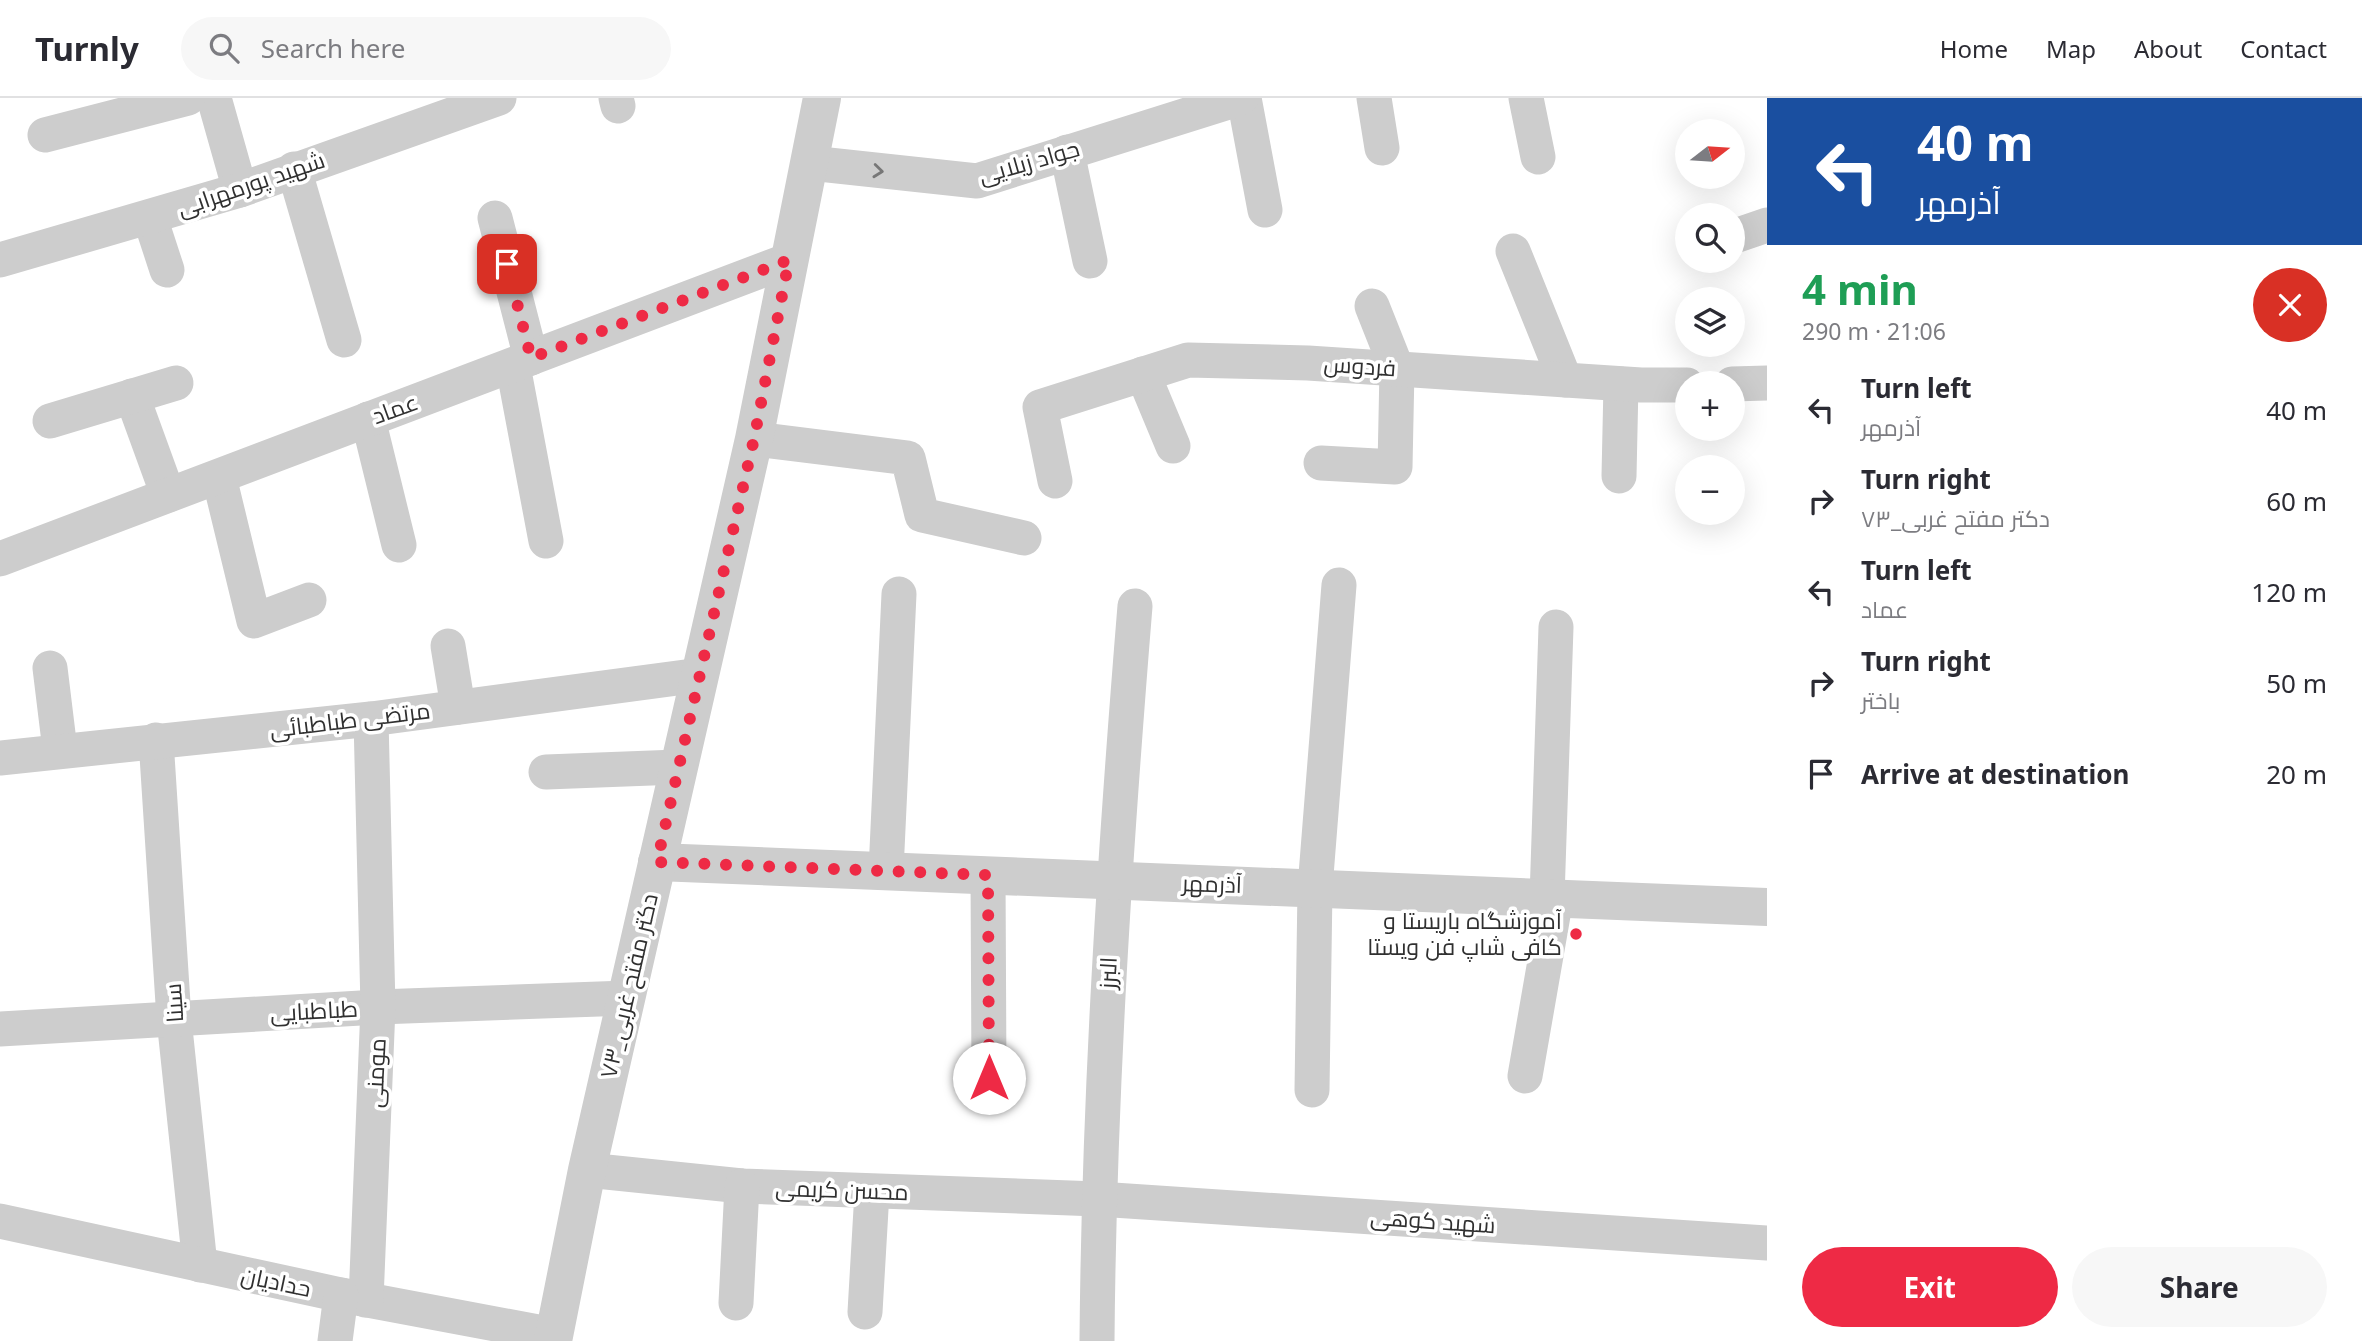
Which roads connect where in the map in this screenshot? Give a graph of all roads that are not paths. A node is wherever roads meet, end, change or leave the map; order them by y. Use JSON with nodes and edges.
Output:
{"nodes":[{"id":1,"x":188,"y":98,"type":"edge"},
{"id":2,"x":214,"y":98,"type":"edge"},
{"id":3,"x":499,"y":98,"type":"edge"},
{"id":4,"x":822,"y":98,"type":"edge"},
{"id":5,"x":1242,"y":98,"type":"edge"},
{"id":6,"x":1374,"y":98,"type":"edge"},
{"id":7,"x":1527,"y":98,"type":"edge"},
{"id":8,"x":1142,"y":112,"type":"edge"},
{"id":9,"x":46,"y":135,"type":"dead end"},
{"id":10,"x":1382,"y":148,"type":"dead end"},
{"id":11,"x":1067,"y":152,"type":"junction"},
{"id":12,"x":1538,"y":157,"type":"dead end"},
{"id":13,"x":810,"y":163,"type":"junction"},
{"id":14,"x":294,"y":169,"type":"junction"},
{"id":15,"x":240,"y":190,"type":"junction"},
{"id":16,"x":1265,"y":210,"type":"dead end"},
{"id":17,"x":150,"y":218,"type":"junction"},
{"id":18,"x":495,"y":218,"type":"dead end"},
{"id":19,"x":1767,"y":225,"type":"edge"},
{"id":20,"x":1745,"y":233,"type":"edge"},
{"id":21,"x":1513,"y":251,"type":"dead end"},
{"id":22,"x":0,"y":260,"type":"edge"},
{"id":23,"x":789,"y":260,"type":"junction"},
{"id":24,"x":1090,"y":261,"type":"dead end"},
{"id":25,"x":167,"y":270,"type":"dead end"},
{"id":26,"x":1372,"y":306,"type":"dead end"},
{"id":27,"x":344,"y":340,"type":"dead end"},
{"id":28,"x":522,"y":362,"type":"junction"},
{"id":29,"x":1397,"y":369,"type":"junction"},
{"id":30,"x":1143,"y":374,"type":"junction"},
{"id":31,"x":1565,"y":380,"type":"junction"},
{"id":32,"x":176,"y":383,"type":"dead end"},
{"id":33,"x":1767,"y":383,"type":"edge"},
{"id":34,"x":1621,"y":384,"type":"junction"},
{"id":35,"x":1745,"y":384,"type":"edge"},
{"id":36,"x":1675,"y":385,"type":"edge"},
{"id":37,"x":132,"y":396,"type":"junction"},
{"id":38,"x":368,"y":419,"type":"junction"},
{"id":39,"x":50,"y":421,"type":"dead end"},
{"id":40,"x":754,"y":439,"type":"junction"},
{"id":41,"x":1173,"y":446,"type":"dead end"},
{"id":42,"x":1321,"y":463,"type":"dead end"},
{"id":43,"x":1619,"y":476,"type":"dead end"},
{"id":44,"x":219,"y":477,"type":"junction"},
{"id":45,"x":1055,"y":481,"type":"dead end"},
{"id":46,"x":168,"y":495,"type":"junction"},
{"id":47,"x":1024,"y":538,"type":"dead end"},
{"id":48,"x":546,"y":541,"type":"dead end"},
{"id":49,"x":399,"y":545,"type":"dead end"},
{"id":50,"x":0,"y":559,"type":"edge"},
{"id":51,"x":1339,"y":585,"type":"dead end"},
{"id":52,"x":899,"y":594,"type":"dead end"},
{"id":53,"x":309,"y":600,"type":"dead end"},
{"id":54,"x":1135,"y":606,"type":"dead end"},
{"id":55,"x":1556,"y":627,"type":"dead end"},
{"id":56,"x":448,"y":646,"type":"dead end"},
{"id":57,"x":50,"y":668,"type":"dead end"},
{"id":58,"x":700,"y":675,"type":"junction"},
{"id":59,"x":458,"y":707,"type":"junction"},
{"id":60,"x":371,"y":719,"type":"junction"},
{"id":61,"x":156,"y":740,"type":"junction"},
{"id":62,"x":60,"y":750,"type":"junction"},
{"id":63,"x":0,"y":758,"type":"edge"},
{"id":64,"x":678,"y":767,"type":"junction"},
{"id":65,"x":546,"y":772,"type":"dead end"},
{"id":66,"x":657,"y":862,"type":"junction"},
{"id":67,"x":886,"y":871,"type":"junction"},
{"id":68,"x":988,"y":875,"type":"junction"},
{"id":69,"x":1112,"y":880,"type":"junction"},
{"id":70,"x":1315,"y":888,"type":"junction"},
{"id":71,"x":1552,"y":898,"type":"junction"},
{"id":72,"x":1767,"y":907,"type":"edge"},
{"id":73,"x":627,"y":998,"type":"junction"},
{"id":74,"x":378,"y":1007,"type":"junction"},
{"id":75,"x":174,"y":1019,"type":"junction"},
{"id":76,"x":0,"y":1029,"type":"edge"},
{"id":77,"x":1525,"y":1076,"type":"dead end"},
{"id":78,"x":989,"y":1078,"type":"dead end"},
{"id":79,"x":1312,"y":1090,"type":"dead end"},
{"id":80,"x":587,"y":1170,"type":"junction"},
{"id":81,"x":742,"y":1186,"type":"junction"},
{"id":82,"x":872,"y":1192,"type":"junction"},
{"id":83,"x":1098,"y":1199,"type":"junction"},
{"id":84,"x":0,"y":1221,"type":"edge"},
{"id":85,"x":1767,"y":1243,"type":"edge"},
{"id":86,"x":200,"y":1265,"type":"junction"},
{"id":87,"x":353,"y":1298,"type":"junction"},
{"id":88,"x":736,"y":1303,"type":"dead end"},
{"id":89,"x":865,"y":1312,"type":"dead end"},
{"id":90,"x":554,"y":1338,"type":"edge"},
{"id":91,"x":335,"y":1341,"type":"edge"},
{"id":92,"x":1097,"y":1341,"type":"edge"}],
"edges":[{"from":1,"to":9,"type":"street"},
{"from":2,"to":15,"type":"street"},
{"from":3,"to":14,"type":"street","name":"شهید پورمهرابی"},
{"from":4,"to":13,"type":"street","name":"۷۳_دکتر مفتح غربی"},
{"from":5,"to":8,"type":"street","name":"جواد زیلایی"},
{"from":5,"to":16,"type":"street"},
{"from":6,"to":10,"type":"street"},
{"from":7,"to":12,"type":"street"},
{"from":8,"to":11,"type":"street","name":"جواد زیلایی"},
{"from":13,"to":11,"type":"street","name":"جواد زیلایی","one_way":true},
{"from":11,"to":24,"type":"street"},
{"from":13,"to":23,"type":"street","name":"۷۳_دکتر مفتح غربی"},
{"from":14,"to":15,"type":"street","name":"شهید پورمهرابی"},
{"from":14,"to":27,"type":"street"},
{"from":15,"to":17,"type":"street","name":"شهید پورمهرابی"},
{"from":17,"to":22,"type":"street","name":"شهید پورمهرابی"},
{"from":17,"to":25,"type":"street"},
{"from":18,"to":28,"type":"street"},
{"from":19,"to":20,"type":"street"},
{"from":21,"to":31,"type":"street"},
{"from":23,"to":28,"type":"street","name":"عماد"},
{"from":23,"to":40,"type":"street","name":"۷۳_دکتر مفتح غربی"},
{"from":26,"to":29,"type":"street"},
{"from":28,"to":38,"type":"street","name":"عماد"},
{"from":28,"to":48,"type":"street"},
{"from":29,"to":30,"type":"street","name":"فردوس"},
{"from":29,"to":31,"type":"street","name":"فردوس"},
{"from":29,"to":42,"type":"street"},
{"from":30,"to":41,"type":"street"},
{"from":30,"to":45,"type":"street","name":"فردوس"},
{"from":31,"to":34,"type":"street","name":"فردوس"},
{"from":32,"to":37,"type":"street"},
{"from":33,"to":35,"type":"street"},
{"from":34,"to":36,"type":"street","name":"فردوس"},
{"from":34,"to":43,"type":"street"},
{"from":37,"to":39,"type":"street"},
{"from":37,"to":46,"type":"street"},
{"from":38,"to":44,"type":"street","name":"عماد"},
{"from":38,"to":49,"type":"street"},
{"from":40,"to":47,"type":"street"},
{"from":40,"to":58,"type":"street","name":"۷۳_دکتر مفتح غربی"},
{"from":44,"to":46,"type":"street","name":"عماد"},
{"from":44,"to":53,"type":"street"},
{"from":46,"to":50,"type":"street","name":"عماد"},
{"from":51,"to":70,"type":"street"},
{"from":52,"to":67,"type":"street"},
{"from":54,"to":69,"type":"street","name":"البرز"},
{"from":55,"to":71,"type":"street"},
{"from":56,"to":59,"type":"street"},
{"from":57,"to":62,"type":"street"},
{"from":58,"to":59,"type":"street","name":"مرتضی طباطبائی"},
{"from":58,"to":64,"type":"street","name":"۷۳_دکتر مفتح غربی"},
{"from":59,"to":60,"type":"street","name":"مرتضی طباطبائی"},
{"from":60,"to":61,"type":"street","name":"مرتضی طباطبائی"},
{"from":60,"to":74,"type":"street","name":"مومنی"},
{"from":61,"to":62,"type":"street","name":"مرتضی طباطبائی"},
{"from":61,"to":75,"type":"street","name":"سینا"},
{"from":62,"to":63,"type":"street","name":"مرتضی طباطبائی"},
{"from":64,"to":65,"type":"street"},
{"from":64,"to":66,"type":"street","name":"۷۳_دکتر مفتح غربی"},
{"from":66,"to":67,"type":"street","name":"آذرمهر"},
{"from":66,"to":73,"type":"street","name":"۷۳_دکتر مفتح غربی"},
{"from":67,"to":68,"type":"street","name":"آذرمهر"},
{"from":68,"to":69,"type":"street","name":"آذرمهر"},
{"from":68,"to":78,"type":"street"},
{"from":69,"to":70,"type":"street","name":"آذرمهر"},
{"from":69,"to":83,"type":"street","name":"البرز"},
{"from":70,"to":71,"type":"street","name":"آذرمهر"},
{"from":70,"to":79,"type":"street"},
{"from":71,"to":72,"type":"street","name":"آذرمهر"},
{"from":71,"to":77,"type":"street"},
{"from":73,"to":74,"type":"street","name":"طباطبایی"},
{"from":73,"to":80,"type":"street","name":"۷۳_دکتر مفتح غربی"},
{"from":74,"to":75,"type":"street","name":"طباطبایی"},
{"from":74,"to":87,"type":"street","name":"مومنی"},
{"from":75,"to":76,"type":"street","name":"طباطبایی"},
{"from":75,"to":86,"type":"street","name":"سینا"},
{"from":80,"to":81,"type":"street","name":"محسن کریمی"},
{"from":80,"to":90,"type":"street","name":"۷۳_دکتر مفتح غربی"},
{"from":81,"to":82,"type":"street","name":"محسن کریمی"},
{"from":81,"to":88,"type":"street"},
{"from":82,"to":83,"type":"street","name":"محسن کریمی"},
{"from":82,"to":89,"type":"street"},
{"from":83,"to":85,"type":"street","name":"شهید کوهی"},
{"from":83,"to":92,"type":"street","name":"البرز"},
{"from":84,"to":86,"type":"street","name":"حدادیان"},
{"from":86,"to":87,"type":"street","name":"حدادیان"},
{"from":87,"to":90,"type":"street","name":"حدادیان"},
{"from":87,"to":91,"type":"street","name":"مومنی"}]}
